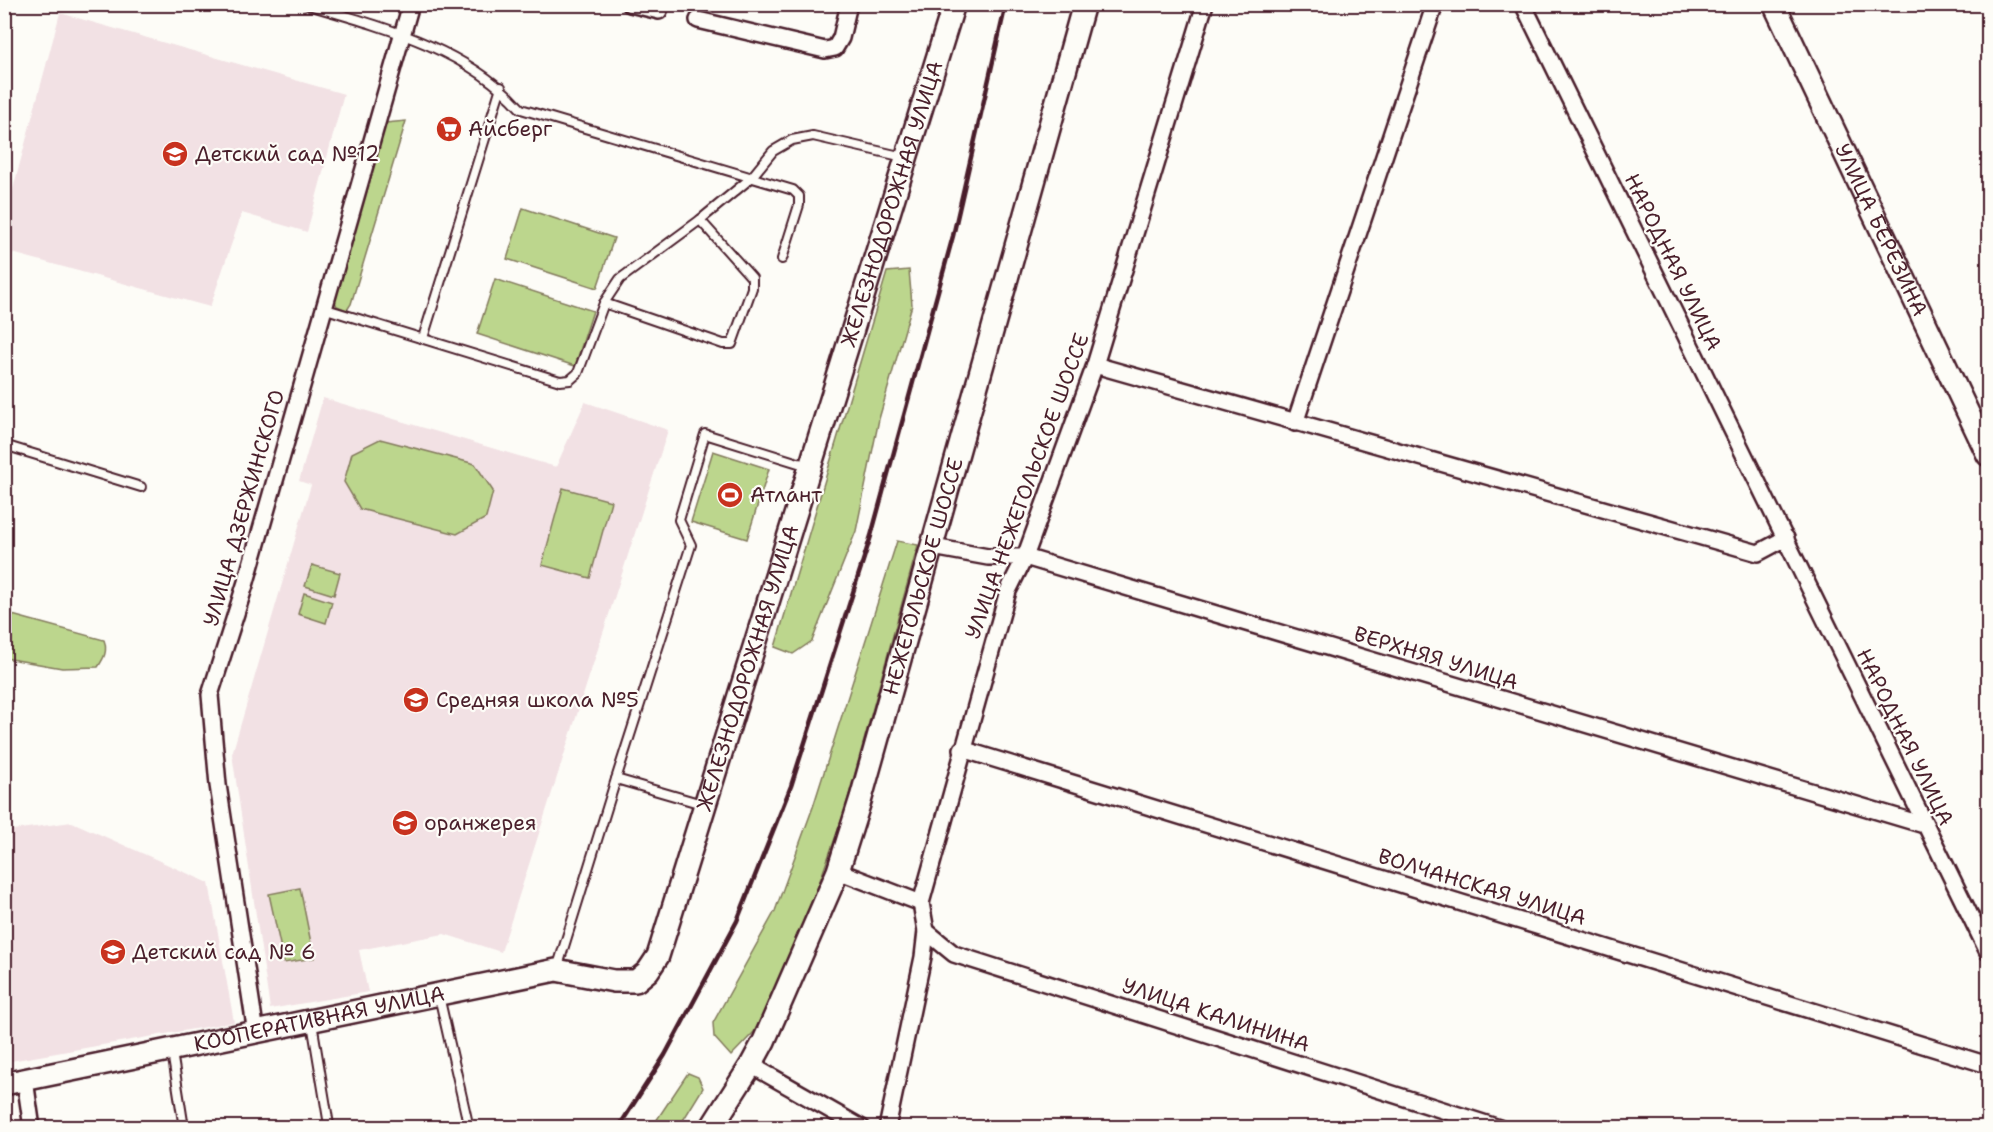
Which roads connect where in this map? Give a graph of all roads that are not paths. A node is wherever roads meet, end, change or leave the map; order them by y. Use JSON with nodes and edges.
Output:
{"nodes":[{"id":1,"x":305,"y":4,"type":"edge"},
{"id":2,"x":411,"y":4,"type":"edge"},
{"id":3,"x":630,"y":4,"type":"edge"},
{"id":4,"x":849,"y":4,"type":"edge"},
{"id":5,"x":954,"y":4,"type":"edge"},
{"id":6,"x":1084,"y":4,"type":"edge"},
{"id":7,"x":1205,"y":4,"type":"edge"},
{"id":8,"x":1435,"y":4,"type":"edge"},
{"id":9,"x":1523,"y":4,"type":"edge"},
{"id":10,"x":1774,"y":4,"type":"edge"},
{"id":11,"x":659,"y":11,"type":"dead end"},
{"id":12,"x":699,"y":20,"type":"dead end"},
{"id":13,"x":403,"y":34,"type":"junction"},
{"id":14,"x":501,"y":87,"type":"junction"},
{"id":15,"x":4,"y":121,"type":"edge"},
{"id":16,"x":4,"y":129,"type":"edge"},
{"id":17,"x":905,"y":158,"type":"junction"},
{"id":18,"x":751,"y":178,"type":"junction"},
{"id":19,"x":700,"y":220,"type":"junction"},
{"id":20,"x":782,"y":259,"type":"dead end"},
{"id":21,"x":604,"y":303,"type":"junction"},
{"id":22,"x":323,"y":308,"type":"junction"},
{"id":23,"x":423,"y":338,"type":"junction"},
{"id":24,"x":1095,"y":365,"type":"junction"},
{"id":25,"x":1295,"y":423,"type":"junction"},
{"id":26,"x":4,"y":445,"type":"edge"},
{"id":27,"x":1989,"y":454,"type":"edge"},
{"id":28,"x":810,"y":467,"type":"junction"},
{"id":29,"x":141,"y":487,"type":"dead end"},
{"id":30,"x":1786,"y":538,"type":"junction"},
{"id":31,"x":933,"y":547,"type":"junction"},
{"id":32,"x":1025,"y":557,"type":"junction"},
{"id":33,"x":962,"y":749,"type":"junction"},
{"id":34,"x":616,"y":778,"type":"junction"},
{"id":35,"x":705,"y":804,"type":"junction"},
{"id":36,"x":1924,"y":825,"type":"junction"},
{"id":37,"x":838,"y":871,"type":"junction"},
{"id":38,"x":921,"y":903,"type":"junction"},
{"id":39,"x":926,"y":931,"type":"junction"},
{"id":40,"x":1989,"y":952,"type":"edge"},
{"id":41,"x":556,"y":970,"type":"junction"},
{"id":42,"x":636,"y":981,"type":"joint"},
{"id":43,"x":439,"y":996,"type":"junction"},
{"id":44,"x":312,"y":1023,"type":"junction"},
{"id":45,"x":256,"y":1033,"type":"junction"},
{"id":46,"x":172,"y":1050,"type":"junction"},
{"id":47,"x":751,"y":1065,"type":"junction"},
{"id":48,"x":1989,"y":1065,"type":"edge"},
{"id":49,"x":15,"y":1082,"type":"edge"},
{"id":50,"x":329,"y":1126,"type":"edge"},
{"id":51,"x":32,"y":1128,"type":"edge"},
{"id":52,"x":184,"y":1128,"type":"edge"},
{"id":53,"x":313,"y":1128,"type":"edge"},
{"id":54,"x":469,"y":1128,"type":"edge"},
{"id":55,"x":711,"y":1128,"type":"edge"},
{"id":56,"x":862,"y":1128,"type":"edge"},
{"id":57,"x":887,"y":1128,"type":"edge"},
{"id":58,"x":1500,"y":1128,"type":"edge"}],
"edges":[{"from":1,"to":13,"type":"lane"},
{"from":2,"to":13,"type":"street","name":"УЛИЦА ДЗЕРЖИНСКОГО"},
{"from":3,"to":11,"type":"street"},
{"from":4,"to":12,"type":"street"},
{"from":5,"to":17,"type":"street","name":"ЖЕЛЕЗНОДОРОЖНАЯ УЛИЦА"},
{"from":6,"to":31,"type":"street","name":"НЕЖЕГОЛЬСКОЕ ШОССЕ"},
{"from":7,"to":24,"type":"street","name":"УЛИЦА НЕЖЕГОЛЬСКОЕ ШОССЕ"},
{"from":8,"to":25,"type":"street"},
{"from":9,"to":30,"type":"street","name":"НАРОДНАЯ УЛИЦА"},
{"from":10,"to":27,"type":"street","name":"УЛИЦА БЕРЕЗИНА"},
{"from":13,"to":14,"type":"lane"},
{"from":13,"to":22,"type":"street","name":"УЛИЦА ДЗЕРЖИНСКОГО"},
{"from":14,"to":18,"type":"lane"},
{"from":14,"to":23,"type":"lane"},
{"from":15,"to":16,"type":"lane"},
{"from":17,"to":18,"type":"lane"},
{"from":17,"to":28,"type":"street","name":"ЖЕЛЕЗНОДОРОЖНАЯ УЛИЦА"},
{"from":18,"to":19,"type":"lane"},
{"from":18,"to":20,"type":"lane"},
{"from":19,"to":21,"type":"lane"},
{"from":19,"to":21,"type":"lane"},
{"from":21,"to":23,"type":"lane"},
{"from":22,"to":23,"type":"lane"},
{"from":22,"to":45,"type":"street","name":"УЛИЦА ДЗЕРЖИНСКОГО"},
{"from":24,"to":25,"type":"street"},
{"from":24,"to":32,"type":"street","name":"УЛИЦА НЕЖЕГОЛЬСКОЕ ШОССЕ"},
{"from":25,"to":30,"type":"street"},
{"from":26,"to":29,"type":"lane"},
{"from":28,"to":34,"type":"lane"},
{"from":28,"to":35,"type":"street","name":"ЖЕЛЕЗНОДОРОЖНАЯ УЛИЦА"},
{"from":30,"to":36,"type":"street","name":"НАРОДНАЯ УЛИЦА"},
{"from":31,"to":32,"type":"street","name":"ВЕРХНЯЯ УЛИЦА"},
{"from":31,"to":37,"type":"street","name":"НЕЖЕГОЛЬСКОЕ ШОССЕ"},
{"from":32,"to":33,"type":"street","name":"УЛИЦА НЕЖЕГОЛЬСКОЕ ШОССЕ"},
{"from":32,"to":36,"type":"street","name":"ВЕРХНЯЯ УЛИЦА"},
{"from":33,"to":38,"type":"street","name":"УЛИЦА НЕЖЕГОЛЬСКОЕ ШОССЕ"},
{"from":33,"to":48,"type":"street","name":"ВОЛЧАНСКАЯ УЛИЦА"},
{"from":34,"to":35,"type":"lane"},
{"from":34,"to":41,"type":"lane"},
{"from":35,"to":42,"type":"street","name":"ЖЕЛЕЗНОДОРОЖНАЯ УЛИЦА"},
{"from":36,"to":40,"type":"street","name":"НАРОДНАЯ УЛИЦА"},
{"from":37,"to":38,"type":"street"},
{"from":37,"to":47,"type":"street","name":"НЕЖЕГОЛЬСКОЕ ШОССЕ"},
{"from":38,"to":39,"type":"street","name":"УЛИЦА НЕЖЕГОЛЬСКОЕ ШОССЕ"},
{"from":39,"to":57,"type":"street","name":"УЛИЦА НЕЖЕГОЛЬСКОЕ ШОССЕ"},
{"from":39,"to":58,"type":"street","name":"УЛИЦА КАЛИНИНА"},
{"from":41,"to":42,"type":"street","name":"КООПЕРАТИВНАЯ УЛИЦА"},
{"from":41,"to":43,"type":"street","name":"КООПЕРАТИВНАЯ УЛИЦА"},
{"from":43,"to":44,"type":"street","name":"КООПЕРАТИВНАЯ УЛИЦА"},
{"from":43,"to":54,"type":"lane"},
{"from":44,"to":45,"type":"street","name":"КООПЕРАТИВНАЯ УЛИЦА"},
{"from":44,"to":50,"type":"lane"},
{"from":45,"to":46,"type":"street","name":"КООПЕРАТИВНАЯ УЛИЦА"},
{"from":46,"to":49,"type":"street","name":"КООПЕРАТИВНАЯ УЛИЦА"},
{"from":46,"to":52,"type":"lane"},
{"from":47,"to":55,"type":"street","name":"НЕЖЕГОЛЬСКОЕ ШОССЕ"},
{"from":47,"to":56,"type":"street"},
{"from":49,"to":51,"type":"street"},
{"from":50,"to":53,"type":"lane"}]}
